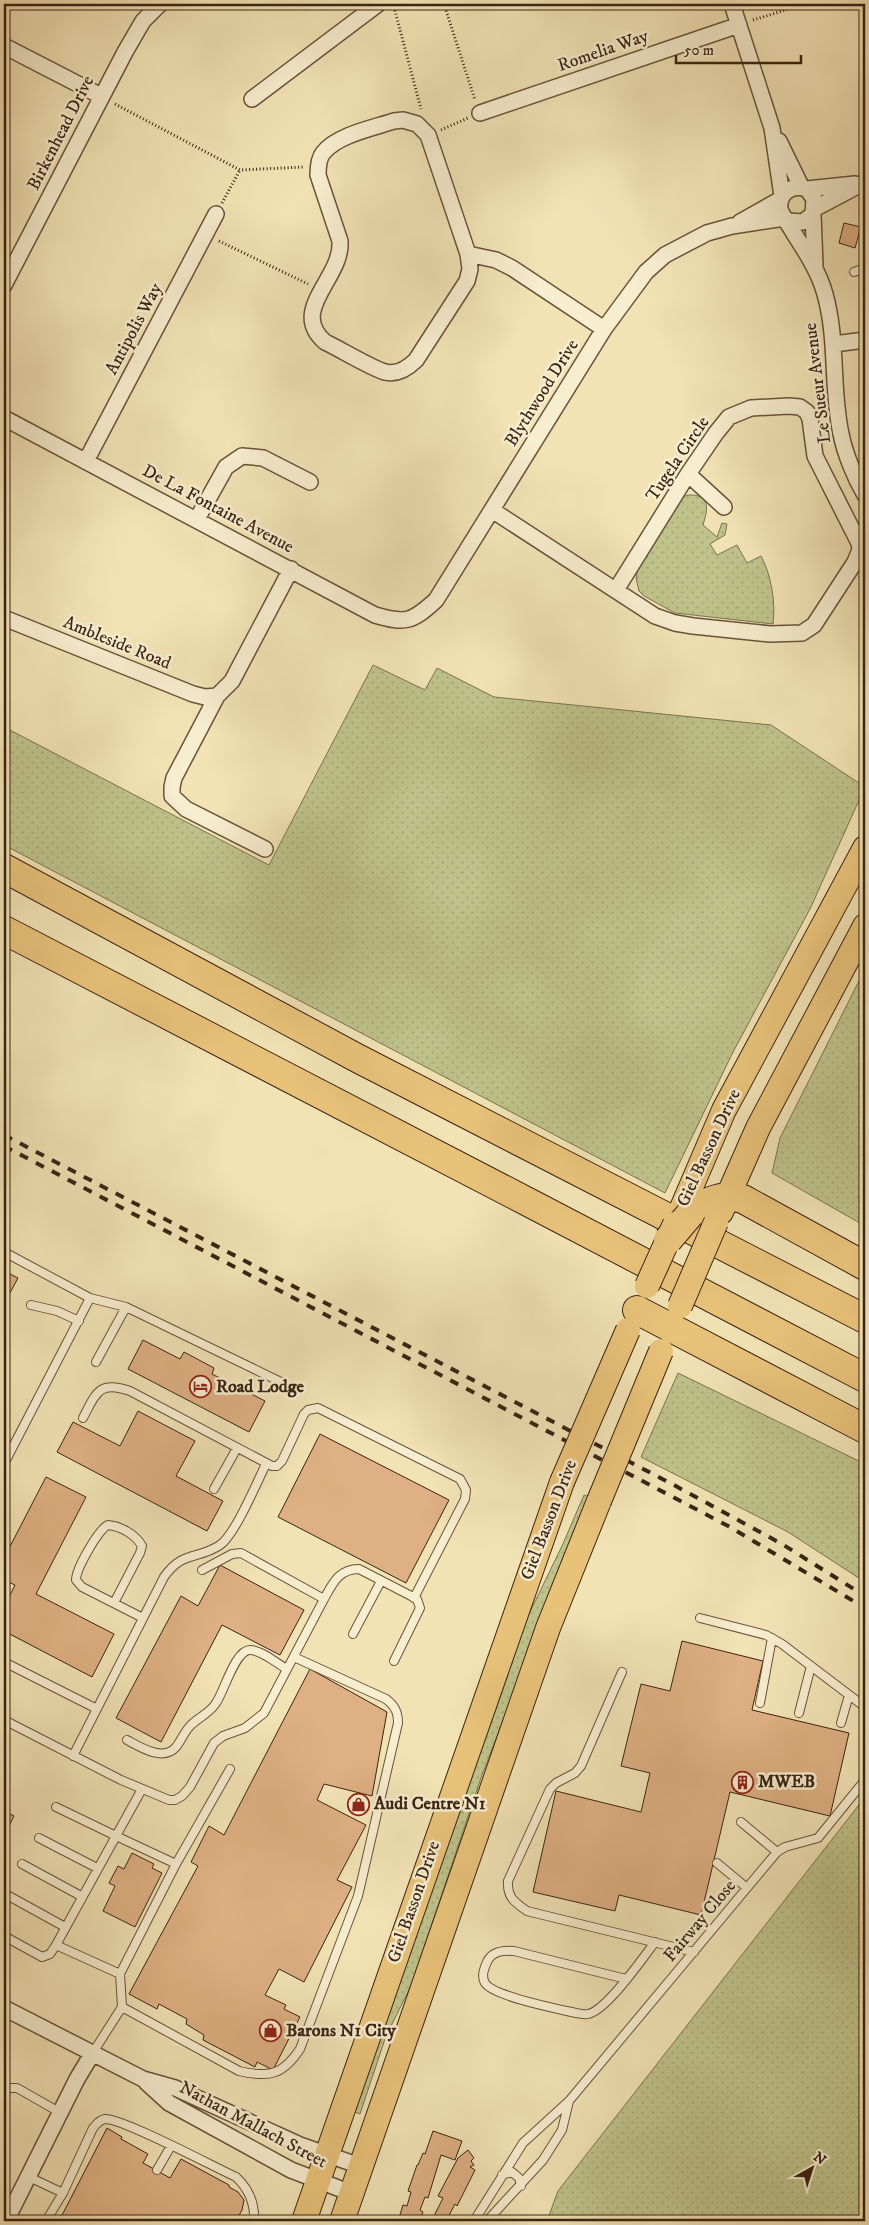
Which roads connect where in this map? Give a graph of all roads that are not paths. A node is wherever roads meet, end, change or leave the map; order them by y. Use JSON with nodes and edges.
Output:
{"nodes":[{"id":1,"x":160,"y":4,"type":"edge"},
{"id":2,"x":378,"y":4,"type":"edge"},
{"id":3,"x":732,"y":4,"type":"edge"},
{"id":4,"x":739,"y":25,"type":"junction"},
{"id":5,"x":4,"y":46,"type":"edge"},
{"id":6,"x":101,"y":96,"type":"junction"},
{"id":7,"x":252,"y":99,"type":"dead end"},
{"id":8,"x":480,"y":113,"type":"road end"},
{"id":9,"x":772,"y":128,"type":"junction"},
{"id":10,"x":862,"y":183,"type":"edge"},
{"id":11,"x":804,"y":188,"type":"junction"},
{"id":12,"x":781,"y":198,"type":"junction"},
{"id":13,"x":814,"y":211,"type":"junction"},
{"id":14,"x":216,"y":214,"type":"road end"},
{"id":15,"x":786,"y":219,"type":"junction"},
{"id":16,"x":732,"y":226,"type":"junction"},
{"id":17,"x":468,"y":254,"type":"junction"},
{"id":18,"x":815,"y":265,"type":"junction"},
{"id":19,"x":865,"y":268,"type":"edge"},
{"id":20,"x":854,"y":272,"type":"dead end"},
{"id":21,"x":4,"y":286,"type":"edge"},
{"id":22,"x":604,"y":329,"type":"junction"},
{"id":23,"x":865,"y":340,"type":"edge"},
{"id":24,"x":834,"y":344,"type":"junction"},
{"id":25,"x":4,"y":418,"type":"edge"},
{"id":26,"x":86,"y":461,"type":"junction"},
{"id":27,"x":688,"y":474,"type":"junction"},
{"id":28,"x":310,"y":482,"type":"dead end"},
{"id":29,"x":865,"y":494,"type":"edge"},
{"id":30,"x":724,"y":507,"type":"dead end"},
{"id":31,"x":492,"y":510,"type":"junction"},
{"id":32,"x":197,"y":519,"type":"junction"},
{"id":33,"x":291,"y":569,"type":"junction"},
{"id":34,"x":616,"y":590,"type":"junction"},
{"id":35,"x":418,"y":617,"type":"joint"},
{"id":36,"x":4,"y":618,"type":"edge"},
{"id":37,"x":217,"y":696,"type":"junction"},
{"id":38,"x":865,"y":848,"type":"edge"},
{"id":39,"x":265,"y":849,"type":"dead end"},
{"id":40,"x":4,"y":868,"type":"edge"},
{"id":41,"x":865,"y":926,"type":"edge"},
{"id":42,"x":4,"y":930,"type":"edge"},
{"id":43,"x":728,"y":1197,"type":"junction"},
{"id":44,"x":686,"y":1211,"type":"junction"},
{"id":45,"x":668,"y":1240,"type":"joint"},
{"id":46,"x":4,"y":1252,"type":"edge"},
{"id":47,"x":865,"y":1266,"type":"edge"},
{"id":48,"x":90,"y":1298,"type":"junction"},
{"id":49,"x":30,"y":1305,"type":"dead end"},
{"id":50,"x":126,"y":1307,"type":"junction"},
{"id":51,"x":638,"y":1309,"type":"junction"},
{"id":52,"x":865,"y":1319,"type":"edge"},
{"id":53,"x":78,"y":1321,"type":"junction"},
{"id":54,"x":670,"y":1328,"type":"junction"},
{"id":55,"x":96,"y":1362,"type":"dead end"},
{"id":56,"x":865,"y":1378,"type":"edge"},
{"id":57,"x":283,"y":1383,"type":"dead end"},
{"id":58,"x":83,"y":1418,"type":"dead end"},
{"id":59,"x":865,"y":1429,"type":"edge"},
{"id":60,"x":237,"y":1448,"type":"junction"},
{"id":61,"x":4,"y":1464,"type":"edge"},
{"id":62,"x":266,"y":1464,"type":"junction"},
{"id":63,"x":214,"y":1489,"type":"dead end"},
{"id":64,"x":202,"y":1570,"type":"dead end"},
{"id":65,"x":381,"y":1581,"type":"junction"},
{"id":66,"x":414,"y":1598,"type":"junction"},
{"id":67,"x":324,"y":1599,"type":"junction"},
{"id":68,"x":114,"y":1603,"type":"junction"},
{"id":69,"x":143,"y":1618,"type":"junction"},
{"id":70,"x":700,"y":1618,"type":"dead end"},
{"id":71,"x":354,"y":1634,"type":"dead end"},
{"id":72,"x":772,"y":1638,"type":"junction"},
{"id":73,"x":294,"y":1657,"type":"junction"},
{"id":74,"x":394,"y":1661,"type":"dead end"},
{"id":75,"x":4,"y":1662,"type":"edge"},
{"id":76,"x":811,"y":1666,"type":"junction"},
{"id":77,"x":287,"y":1670,"type":"junction"},
{"id":78,"x":622,"y":1672,"type":"dead end"},
{"id":79,"x":849,"y":1694,"type":"junction"},
{"id":80,"x":760,"y":1702,"type":"dead end"},
{"id":81,"x":865,"y":1707,"type":"edge"},
{"id":82,"x":96,"y":1709,"type":"junction"},
{"id":83,"x":798,"y":1714,"type":"dead end"},
{"id":84,"x":4,"y":1720,"type":"edge"},
{"id":85,"x":841,"y":1723,"type":"dead end"},
{"id":86,"x":127,"y":1740,"type":"dead end"},
{"id":87,"x":73,"y":1756,"type":"junction"},
{"id":88,"x":230,"y":1769,"type":"dead end"},
{"id":89,"x":865,"y":1780,"type":"edge"},
{"id":90,"x":142,"y":1789,"type":"junction"},
{"id":91,"x":56,"y":1807,"type":"dead end"},
{"id":92,"x":741,"y":1822,"type":"dead end"},
{"id":93,"x":116,"y":1836,"type":"junction"},
{"id":94,"x":39,"y":1838,"type":"dead end"},
{"id":95,"x":777,"y":1852,"type":"junction"},
{"id":96,"x":716,"y":1863,"type":"dead end"},
{"id":97,"x":22,"y":1864,"type":"dead end"},
{"id":98,"x":176,"y":1864,"type":"junction"},
{"id":99,"x":97,"y":1868,"type":"junction"},
{"id":100,"x":746,"y":1888,"type":"junction"},
{"id":101,"x":6,"y":1895,"type":"dead end"},
{"id":102,"x":82,"y":1896,"type":"junction"},
{"id":103,"x":65,"y":1927,"type":"junction"},
{"id":104,"x":4,"y":1936,"type":"edge"},
{"id":105,"x":655,"y":1942,"type":"junction"},
{"id":106,"x":56,"y":1945,"type":"junction"},
{"id":107,"x":694,"y":1952,"type":"junction"},
{"id":108,"x":120,"y":1974,"type":"junction"},
{"id":109,"x":626,"y":1979,"type":"junction"},
{"id":110,"x":122,"y":2007,"type":"junction"},
{"id":111,"x":4,"y":2008,"type":"edge"},
{"id":112,"x":92,"y":2054,"type":"junction"},
{"id":113,"x":143,"y":2079,"type":"junction"},
{"id":114,"x":4,"y":2092,"type":"edge"},
{"id":115,"x":569,"y":2100,"type":"junction"},
{"id":116,"x":61,"y":2113,"type":"junction"},
{"id":117,"x":171,"y":2146,"type":"junction"},
{"id":118,"x":327,"y":2154,"type":"junction"},
{"id":119,"x":360,"y":2166,"type":"junction"},
{"id":120,"x":157,"y":2170,"type":"dead end"},
{"id":121,"x":502,"y":2175,"type":"junction"},
{"id":122,"x":29,"y":2177,"type":"junction"},
{"id":123,"x":318,"y":2182,"type":"junction"},
{"id":124,"x":521,"y":2186,"type":"junction"},
{"id":125,"x":62,"y":2193,"type":"junction"},
{"id":126,"x":351,"y":2193,"type":"junction"},
{"id":127,"x":6,"y":2221,"type":"edge"},
{"id":128,"x":46,"y":2221,"type":"edge"},
{"id":129,"x":254,"y":2221,"type":"edge"},
{"id":130,"x":304,"y":2221,"type":"edge"},
{"id":131,"x":342,"y":2221,"type":"edge"},
{"id":132,"x":474,"y":2221,"type":"edge"},
{"id":133,"x":487,"y":2221,"type":"edge"}],
"edges":[{"from":1,"to":6,"type":"street","name":"Birkenhead Drive"},
{"from":2,"to":7,"type":"street"},
{"from":3,"to":4,"type":"street"},
{"from":4,"to":8,"type":"street","name":"Romelia Way"},
{"from":4,"to":9,"type":"street"},
{"from":5,"to":6,"type":"street"},
{"from":6,"to":21,"type":"street","name":"Birkenhead Drive"},
{"from":9,"to":11,"type":"street"},
{"from":9,"to":12,"type":"street"},
{"from":10,"to":11,"type":"street"},
{"from":10,"to":13,"type":"street"},
{"from":11,"to":12,"type":"street"},
{"from":11,"to":13,"type":"street"},
{"from":12,"to":15,"type":"street"},
{"from":12,"to":16,"type":"street","name":"Blythwood Drive"},
{"from":13,"to":15,"type":"street"},
{"from":13,"to":18,"type":"street","name":"Le Sueur Avenue"},
{"from":14,"to":26,"type":"street","name":"Antipolis Way"},
{"from":15,"to":16,"type":"street","name":"Blythwood Drive"},
{"from":15,"to":18,"type":"street","name":"Le Sueur Avenue"},
{"from":16,"to":22,"type":"street","name":"Blythwood Drive"},
{"from":17,"to":17,"type":"street"},
{"from":17,"to":22,"type":"street"},
{"from":18,"to":24,"type":"street","name":"Le Sueur Avenue"},
{"from":19,"to":20,"type":"lane"},
{"from":22,"to":31,"type":"street","name":"Blythwood Drive"},
{"from":23,"to":24,"type":"street"},
{"from":24,"to":29,"type":"street","name":"Le Sueur Avenue"},
{"from":25,"to":26,"type":"street","name":"De La Fontaine Avenue"},
{"from":26,"to":32,"type":"street","name":"De La Fontaine Avenue"},
{"from":27,"to":30,"type":"street"},
{"from":27,"to":34,"type":"street","name":"Tugela Circle"},
{"from":27,"to":34,"type":"street","name":"Tugela Circle"},
{"from":28,"to":32,"type":"street"},
{"from":31,"to":34,"type":"street","name":"Tugela Circle"},
{"from":31,"to":35,"type":"street","name":"Blythwood Drive"},
{"from":32,"to":33,"type":"street","name":"De La Fontaine Avenue"},
{"from":33,"to":35,"type":"street","name":"De La Fontaine Avenue"},
{"from":33,"to":37,"type":"street"},
{"from":36,"to":37,"type":"street","name":"Ambleside Road"},
{"from":37,"to":39,"type":"street"},
{"from":38,"to":44,"type":"main road","name":"Giel Basson Drive"},
{"from":40,"to":52,"type":"highway"},
{"from":41,"to":43,"type":"main road","name":"Giel Basson Drive"},
{"from":42,"to":56,"type":"highway"},
{"from":43,"to":44,"type":"highway"},
{"from":43,"to":47,"type":"highway"},
{"from":43,"to":54,"type":"main road","name":"Giel Basson Drive","bridge":true},
{"from":44,"to":45,"type":"highway","bridge":true},
{"from":45,"to":51,"type":"main road","name":"Giel Basson Drive","bridge":true},
{"from":46,"to":48,"type":"lane"},
{"from":48,"to":50,"type":"lane"},
{"from":48,"to":53,"type":"lane"},
{"from":49,"to":53,"type":"lane"},
{"from":50,"to":55,"type":"lane"},
{"from":50,"to":57,"type":"lane"},
{"from":51,"to":54,"type":"highway"},
{"from":51,"to":118,"type":"main road","name":"Giel Basson Drive","bridge":true},
{"from":53,"to":61,"type":"lane"},
{"from":54,"to":59,"type":"highway"},
{"from":54,"to":119,"type":"main road","name":"Giel Basson Drive","bridge":true},
{"from":58,"to":60,"type":"lane"},
{"from":60,"to":62,"type":"lane"},
{"from":60,"to":63,"type":"lane"},
{"from":62,"to":66,"type":"lane"},
{"from":62,"to":69,"type":"lane"},
{"from":64,"to":67,"type":"lane"},
{"from":65,"to":66,"type":"lane"},
{"from":65,"to":67,"type":"lane"},
{"from":65,"to":71,"type":"lane"},
{"from":66,"to":74,"type":"lane"},
{"from":67,"to":73,"type":"lane"},
{"from":68,"to":68,"type":"lane"},
{"from":68,"to":69,"type":"lane"},
{"from":69,"to":82,"type":"lane"},
{"from":70,"to":72,"type":"lane"},
{"from":72,"to":76,"type":"lane"},
{"from":72,"to":80,"type":"lane"},
{"from":73,"to":77,"type":"lane"},
{"from":73,"to":110,"type":"lane"},
{"from":75,"to":82,"type":"lane"},
{"from":76,"to":79,"type":"lane"},
{"from":76,"to":83,"type":"lane"},
{"from":77,"to":86,"type":"lane"},
{"from":77,"to":90,"type":"lane"},
{"from":78,"to":105,"type":"lane"},
{"from":79,"to":81,"type":"lane"},
{"from":79,"to":85,"type":"lane"},
{"from":82,"to":87,"type":"lane"},
{"from":84,"to":87,"type":"lane"},
{"from":87,"to":90,"type":"lane"},
{"from":88,"to":98,"type":"lane"},
{"from":89,"to":95,"type":"lane","name":"Fairway Close"},
{"from":90,"to":93,"type":"lane"},
{"from":91,"to":93,"type":"lane"},
{"from":92,"to":95,"type":"lane"},
{"from":93,"to":98,"type":"lane"},
{"from":93,"to":99,"type":"lane"},
{"from":94,"to":99,"type":"lane"},
{"from":95,"to":100,"type":"lane","name":"Fairway Close"},
{"from":96,"to":100,"type":"lane"},
{"from":97,"to":102,"type":"lane"},
{"from":98,"to":108,"type":"lane"},
{"from":99,"to":102,"type":"lane"},
{"from":100,"to":107,"type":"lane","name":"Fairway Close"},
{"from":101,"to":103,"type":"lane"},
{"from":102,"to":103,"type":"lane"},
{"from":103,"to":106,"type":"lane"},
{"from":104,"to":106,"type":"lane"},
{"from":105,"to":107,"type":"lane"},
{"from":105,"to":109,"type":"lane"},
{"from":106,"to":108,"type":"lane"},
{"from":107,"to":115,"type":"lane","name":"Fairway Close"},
{"from":108,"to":110,"type":"lane"},
{"from":109,"to":109,"type":"lane"},
{"from":110,"to":112,"type":"lane"},
{"from":111,"to":112,"type":"street","name":"Nathan Mallach Street"},
{"from":112,"to":113,"type":"street","name":"Nathan Mallach Street"},
{"from":112,"to":116,"type":"street"},
{"from":113,"to":118,"type":"street","name":"Nathan Mallach Street"},
{"from":113,"to":123,"type":"street","name":"Nathan Mallach Street"},
{"from":114,"to":116,"type":"lane"},
{"from":115,"to":121,"type":"lane","name":"Fairway Close"},
{"from":115,"to":124,"type":"lane","name":"Fairway Close"},
{"from":116,"to":122,"type":"street"},
{"from":117,"to":120,"type":"lane"},
{"from":117,"to":125,"type":"lane"},
{"from":117,"to":129,"type":"lane"},
{"from":118,"to":119,"type":"street","name":"Nathan Mallach Street"},
{"from":118,"to":123,"type":"main road","name":"Giel Basson Drive"},
{"from":119,"to":126,"type":"main road","name":"Giel Basson Drive"},
{"from":121,"to":124,"type":"lane"},
{"from":121,"to":132,"type":"lane","name":"Fairway Close"},
{"from":122,"to":125,"type":"lane"},
{"from":122,"to":127,"type":"street"},
{"from":123,"to":126,"type":"street","name":"Nathan Mallach Street"},
{"from":123,"to":130,"type":"main road","name":"Giel Basson Drive"},
{"from":124,"to":133,"type":"lane","name":"Fairway Close"},
{"from":125,"to":128,"type":"lane"},
{"from":126,"to":131,"type":"main road","name":"Giel Basson Drive"}]}
